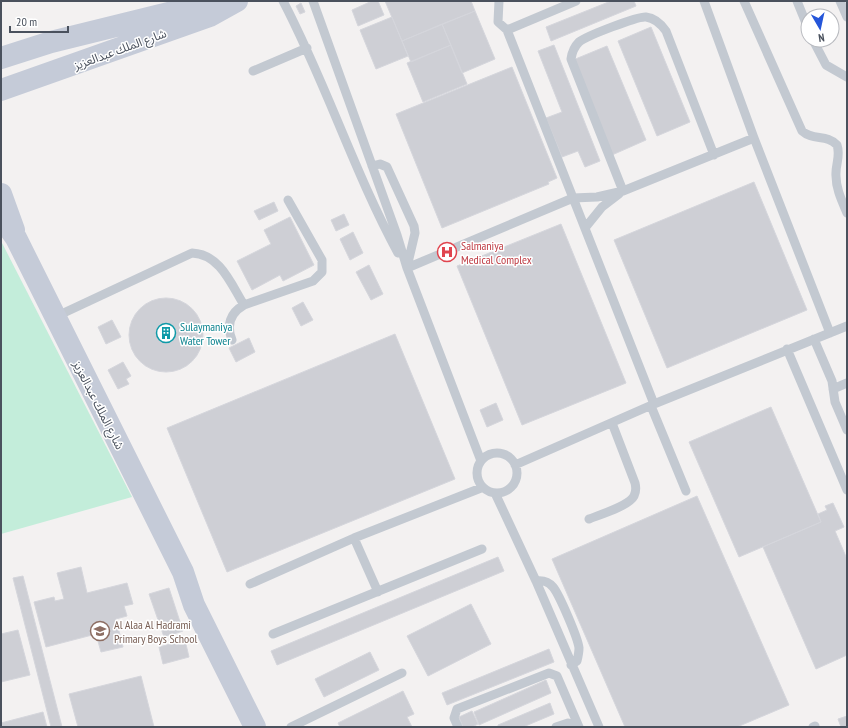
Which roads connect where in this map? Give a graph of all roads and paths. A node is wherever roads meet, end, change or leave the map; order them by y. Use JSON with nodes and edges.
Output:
{"nodes":[{"id":1,"x":237,"y":1,"type":"edge"},
{"id":2,"x":283,"y":1,"type":"edge"},
{"id":3,"x":313,"y":1,"type":"edge"},
{"id":4,"x":499,"y":1,"type":"edge"},
{"id":5,"x":576,"y":1,"type":"edge"},
{"id":6,"x":704,"y":1,"type":"edge"},
{"id":7,"x":744,"y":1,"type":"edge"},
{"id":8,"x":840,"y":1,"type":"edge"},
{"id":9,"x":210,"y":5,"type":"edge"},
{"id":10,"x":847,"y":17,"type":"edge"},
{"id":11,"x":507,"y":30,"type":"junction"},
{"id":12,"x":307,"y":48,"type":"junction"},
{"id":13,"x":817,"y":48,"type":"edge"},
{"id":14,"x":1,"y":58,"type":"edge"},
{"id":15,"x":253,"y":71,"type":"dead end"},
{"id":16,"x":847,"y":77,"type":"edge"},
{"id":17,"x":1,"y":90,"type":"edge"},
{"id":18,"x":353,"y":114,"type":"junction"},
{"id":19,"x":338,"y":120,"type":"junction"},
{"id":20,"x":754,"y":138,"type":"junction"},
{"id":21,"x":714,"y":155,"type":"junction"},
{"id":22,"x":372,"y":166,"type":"junction"},
{"id":23,"x":623,"y":191,"type":"junction"},
{"id":24,"x":1,"y":194,"type":"edge"},
{"id":25,"x":573,"y":198,"type":"junction"},
{"id":26,"x":288,"y":200,"type":"dead end"},
{"id":27,"x":847,"y":212,"type":"edge"},
{"id":28,"x":1,"y":217,"type":"edge"},
{"id":29,"x":585,"y":228,"type":"junction"},
{"id":30,"x":16,"y":238,"type":"junction"},
{"id":31,"x":407,"y":268,"type":"junction"},
{"id":32,"x":244,"y":305,"type":"junction"},
{"id":33,"x":55,"y":317,"type":"junction"},
{"id":34,"x":847,"y":326,"type":"edge"},
{"id":35,"x":830,"y":333,"type":"junction"},
{"id":36,"x":814,"y":339,"type":"junction"},
{"id":37,"x":232,"y":340,"type":"dead end"},
{"id":38,"x":787,"y":349,"type":"junction"},
{"id":39,"x":847,"y":383,"type":"edge"},
{"id":40,"x":834,"y":388,"type":"junction"},
{"id":41,"x":653,"y":405,"type":"junction"},
{"id":42,"x":612,"y":423,"type":"junction"},
{"id":43,"x":847,"y":430,"type":"edge"},
{"id":44,"x":480,"y":461,"type":"junction"},
{"id":45,"x":516,"y":465,"type":"junction"},
{"id":46,"x":481,"y":488,"type":"junction"},
{"id":47,"x":847,"y":490,"type":"edge"},
{"id":48,"x":686,"y":491,"type":"dead end"},
{"id":49,"x":495,"y":493,"type":"junction"},
{"id":50,"x":588,"y":519,"type":"dead end"},
{"id":51,"x":354,"y":538,"type":"junction"},
{"id":52,"x":482,"y":549,"type":"dead end"},
{"id":53,"x":183,"y":572,"type":"junction"},
{"id":54,"x":536,"y":581,"type":"junction"},
{"id":55,"x":250,"y":584,"type":"dead end"},
{"id":56,"x":378,"y":592,"type":"junction"},
{"id":57,"x":273,"y":634,"type":"dead end"},
{"id":58,"x":571,"y":665,"type":"junction"},
{"id":59,"x":402,"y":673,"type":"dead end"},
{"id":60,"x":255,"y":727,"type":"edge"},
{"id":61,"x":272,"y":727,"type":"edge"},
{"id":62,"x":290,"y":727,"type":"edge"},
{"id":63,"x":458,"y":727,"type":"edge"},
{"id":64,"x":556,"y":727,"type":"edge"},
{"id":65,"x":579,"y":727,"type":"edge"},
{"id":66,"x":599,"y":727,"type":"edge"}],
"edges":[{"from":1,"to":9,"type":"street","name":"شارع الملك عبدالعزيز"},
{"from":2,"to":12,"type":"lane"},
{"from":3,"to":18,"type":"lane"},
{"from":4,"to":11,"type":"lane"},
{"from":5,"to":11,"type":"lane"},
{"from":6,"to":20,"type":"lane"},
{"from":7,"to":27,"type":"lane"},
{"from":8,"to":10,"type":"lane"},
{"from":9,"to":14,"type":"street","name":"شارع الملك عبدالعزيز"},
{"from":9,"to":17,"type":"street","name":"شارع الملك عبدالعزيز"},
{"from":11,"to":25,"type":"lane"},
{"from":12,"to":15,"type":"lane"},
{"from":12,"to":19,"type":"lane"},
{"from":13,"to":16,"type":"lane"},
{"from":18,"to":19,"type":"lane"},
{"from":18,"to":22,"type":"lane"},
{"from":19,"to":31,"type":"lane"},
{"from":20,"to":21,"type":"lane"},
{"from":20,"to":35,"type":"lane"},
{"from":21,"to":23,"type":"lane"},
{"from":21,"to":23,"type":"lane"},
{"from":22,"to":31,"type":"lane"},
{"from":22,"to":31,"type":"lane"},
{"from":23,"to":25,"type":"lane"},
{"from":23,"to":29,"type":"lane"},
{"from":24,"to":30,"type":"street","name":"شارع الملك عبدالعزيز"},
{"from":25,"to":29,"type":"lane"},
{"from":25,"to":31,"type":"lane"},
{"from":26,"to":32,"type":"lane"},
{"from":28,"to":30,"type":"street","name":"شارع الملك عبدالعزيز"},
{"from":29,"to":41,"type":"lane"},
{"from":30,"to":33,"type":"street","name":"شارع الملك عبدالعزيز"},
{"from":31,"to":44,"type":"lane"},
{"from":32,"to":33,"type":"lane"},
{"from":32,"to":37,"type":"lane"},
{"from":33,"to":53,"type":"street","name":"شارع الملك عبدالعزيز"},
{"from":34,"to":35,"type":"lane"},
{"from":35,"to":36,"type":"lane"},
{"from":36,"to":38,"type":"lane"},
{"from":36,"to":40,"type":"lane"},
{"from":38,"to":41,"type":"lane"},
{"from":38,"to":47,"type":"lane"},
{"from":39,"to":40,"type":"lane"},
{"from":40,"to":43,"type":"lane"},
{"from":41,"to":42,"type":"lane"},
{"from":41,"to":48,"type":"lane"},
{"from":42,"to":45,"type":"lane"},
{"from":42,"to":50,"type":"lane"},
{"from":44,"to":45,"type":"lane"},
{"from":44,"to":46,"type":"lane"},
{"from":45,"to":49,"type":"lane"},
{"from":46,"to":49,"type":"lane"},
{"from":46,"to":51,"type":"lane"},
{"from":49,"to":54,"type":"lane"},
{"from":51,"to":55,"type":"lane"},
{"from":51,"to":56,"type":"lane"},
{"from":52,"to":56,"type":"lane"},
{"from":53,"to":60,"type":"street","name":"شارع الملك عبدالعزيز"},
{"from":53,"to":61,"type":"street","name":"شارع الملك عبدالعزيز"},
{"from":54,"to":58,"type":"lane"},
{"from":54,"to":58,"type":"lane"},
{"from":56,"to":57,"type":"lane"},
{"from":58,"to":66,"type":"lane"},
{"from":59,"to":62,"type":"lane"},
{"from":63,"to":65,"type":"lane"},
{"from":64,"to":65,"type":"lane"}]}
